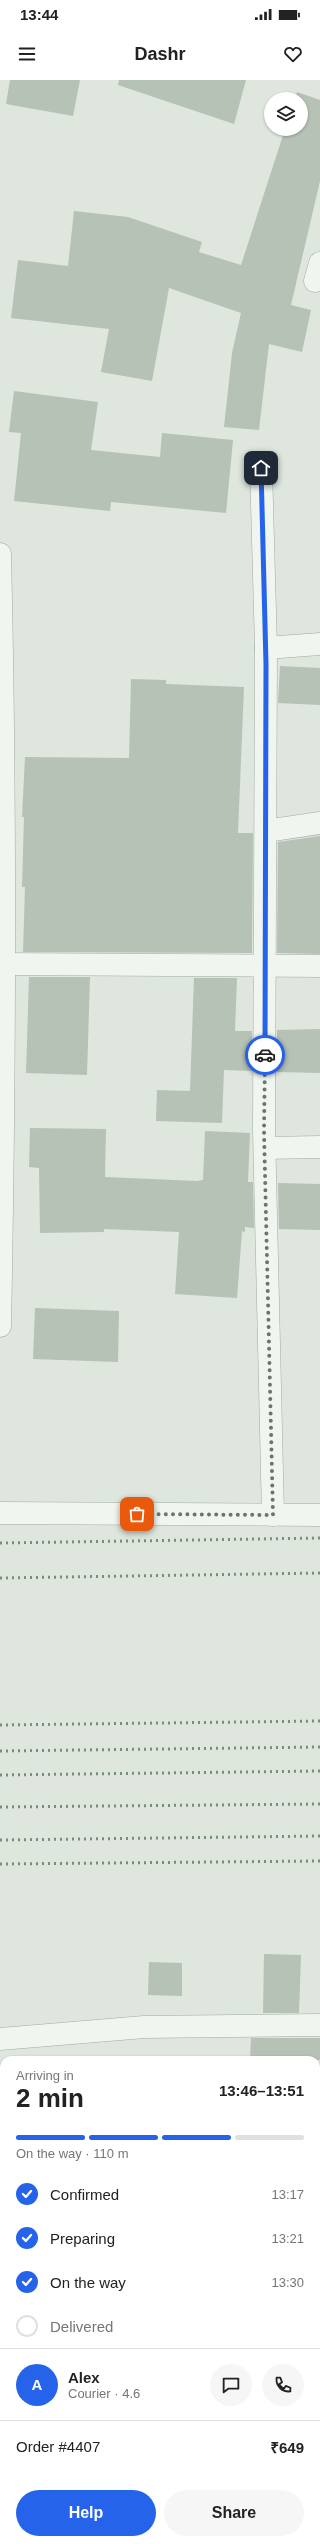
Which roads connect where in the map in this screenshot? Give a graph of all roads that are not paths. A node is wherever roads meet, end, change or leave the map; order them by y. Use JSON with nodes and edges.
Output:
{"nodes":[{"id":1,"x":261,"y":468,"type":"dead end"},
{"id":2,"x":0,"y":554,"type":"edge"},
{"id":3,"x":320,"y":644,"type":"edge"},
{"id":4,"x":266,"y":648,"type":"junction"},
{"id":5,"x":320,"y":824,"type":"edge"},
{"id":6,"x":266,"y":831,"type":"junction"},
{"id":7,"x":2,"y":964,"type":"edge"},
{"id":8,"x":320,"y":966,"type":"edge"},
{"id":9,"x":265,"y":967,"type":"junction"},
{"id":10,"x":320,"y":1146,"type":"edge"},
{"id":11,"x":265,"y":1148,"type":"junction"},
{"id":12,"x":0,"y":1326,"type":"edge"},
{"id":13,"x":0,"y":1513,"type":"edge"},
{"id":14,"x":273,"y":1515,"type":"junction"},
{"id":15,"x":320,"y":1515,"type":"edge"},
{"id":16,"x":320,"y":2025,"type":"edge"},
{"id":17,"x":0,"y":2039,"type":"edge"}],
"edges":[{"from":1,"to":4,"type":"street"},
{"from":2,"to":7,"type":"street"},
{"from":3,"to":4,"type":"street"},
{"from":4,"to":6,"type":"street"},
{"from":5,"to":6,"type":"street"},
{"from":6,"to":9,"type":"street"},
{"from":7,"to":9,"type":"street"},
{"from":7,"to":12,"type":"street"},
{"from":8,"to":9,"type":"street"},
{"from":9,"to":11,"type":"street"},
{"from":10,"to":11,"type":"street"},
{"from":11,"to":14,"type":"street"},
{"from":13,"to":14,"type":"street"},
{"from":14,"to":15,"type":"street"},
{"from":16,"to":17,"type":"street"}]}
